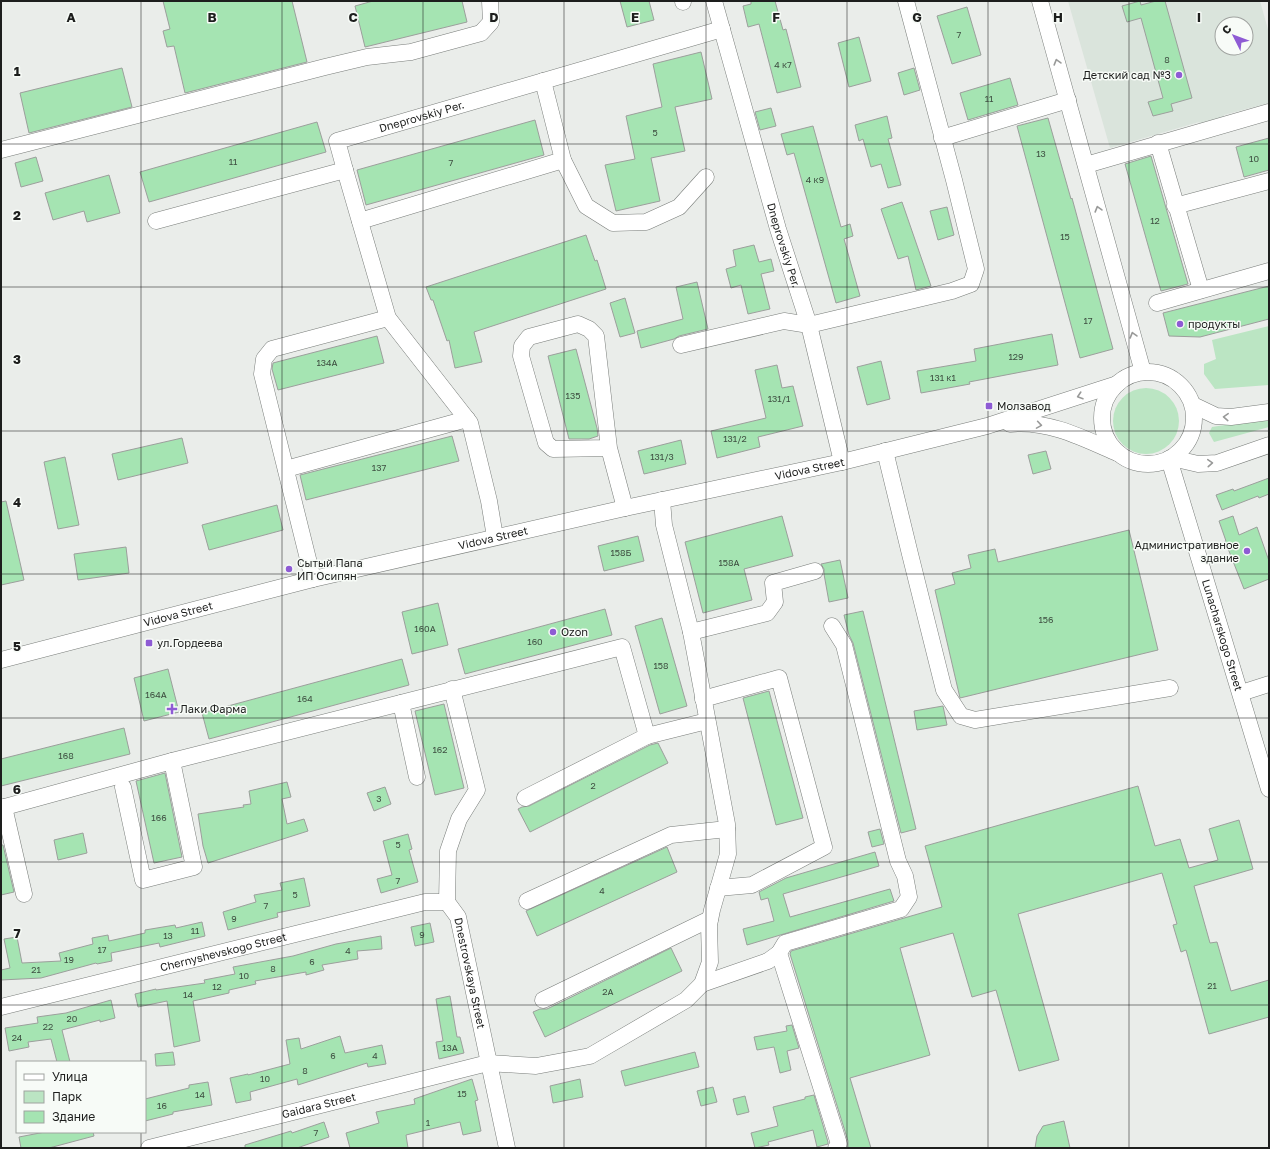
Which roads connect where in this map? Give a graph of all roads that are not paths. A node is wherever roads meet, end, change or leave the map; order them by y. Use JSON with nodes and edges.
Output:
{"nodes":[{"id":1,"x":490,"y":1,"type":"edge"},
{"id":2,"x":714,"y":1,"type":"edge"},
{"id":3,"x":906,"y":1,"type":"edge"},
{"id":4,"x":1040,"y":1,"type":"edge"},
{"id":5,"x":722,"y":29,"type":"junction"},
{"id":6,"x":543,"y":81,"type":"junction"},
{"id":7,"x":1068,"y":100,"type":"junction"},
{"id":8,"x":1269,"y":112,"type":"edge"},
{"id":9,"x":942,"y":138,"type":"junction"},
{"id":10,"x":1158,"y":143,"type":"junction"},
{"id":11,"x":1,"y":150,"type":"edge"},
{"id":12,"x":563,"y":160,"type":"junction"},
{"id":13,"x":1086,"y":165,"type":"junction"},
{"id":14,"x":344,"y":170,"type":"junction"},
{"id":15,"x":706,"y":177,"type":"dead end"},
{"id":16,"x":1269,"y":181,"type":"edge"},
{"id":17,"x":1175,"y":206,"type":"junction"},
{"id":18,"x":156,"y":220,"type":"dead end"},
{"id":19,"x":360,"y":221,"type":"junction"},
{"id":20,"x":1269,"y":271,"type":"edge"},
{"id":21,"x":1201,"y":290,"type":"junction"},
{"id":22,"x":1157,"y":303,"type":"dead end"},
{"id":23,"x":388,"y":318,"type":"junction"},
{"id":24,"x":809,"y":325,"type":"junction"},
{"id":25,"x":681,"y":345,"type":"dead end"},
{"id":26,"x":1143,"y":372,"type":"junction"},
{"id":27,"x":1117,"y":384,"type":"junction"},
{"id":28,"x":1193,"y":405,"type":"junction"},
{"id":29,"x":1269,"y":412,"type":"edge"},
{"id":30,"x":467,"y":419,"type":"junction"},
{"id":31,"x":987,"y":426,"type":"junction"},
{"id":32,"x":1269,"y":445,"type":"edge"},
{"id":33,"x":609,"y":448,"type":"junction"},
{"id":34,"x":885,"y":451,"type":"junction"},
{"id":35,"x":1120,"y":455,"type":"junction"},
{"id":36,"x":1170,"y":458,"type":"junction"},
{"id":37,"x":842,"y":462,"type":"junction"},
{"id":38,"x":286,"y":469,"type":"junction"},
{"id":39,"x":662,"y":500,"type":"junction"},
{"id":40,"x":625,"y":508,"type":"junction"},
{"id":41,"x":495,"y":537,"type":"junction"},
{"id":42,"x":815,"y":571,"type":"dead end"},
{"id":43,"x":313,"y":579,"type":"junction"},
{"id":44,"x":832,"y":626,"type":"dead end"},
{"id":45,"x":691,"y":632,"type":"junction"},
{"id":46,"x":1,"y":660,"type":"edge"},
{"id":47,"x":1269,"y":684,"type":"edge"},
{"id":48,"x":1170,"y":688,"type":"dead end"},
{"id":49,"x":452,"y":690,"type":"junction"},
{"id":50,"x":1241,"y":693,"type":"junction"},
{"id":51,"x":703,"y":699,"type":"junction"},
{"id":52,"x":401,"y":703,"type":"junction"},
{"id":53,"x":707,"y":721,"type":"junction"},
{"id":54,"x":647,"y":736,"type":"junction"},
{"id":55,"x":172,"y":761,"type":"junction"},
{"id":56,"x":417,"y":777,"type":"dead end"},
{"id":57,"x":123,"y":787,"type":"dead end"},
{"id":58,"x":1269,"y":789,"type":"edge"},
{"id":59,"x":525,"y":798,"type":"dead end"},
{"id":60,"x":2,"y":808,"type":"edge"},
{"id":61,"x":727,"y":829,"type":"junction"},
{"id":62,"x":718,"y":888,"type":"junction"},
{"id":63,"x":24,"y":894,"type":"dead end"},
{"id":64,"x":527,"y":901,"type":"dead end"},
{"id":65,"x":447,"y":902,"type":"junction"},
{"id":66,"x":710,"y":919,"type":"junction"},
{"id":67,"x":779,"y":953,"type":"junction"},
{"id":68,"x":702,"y":984,"type":"junction"},
{"id":69,"x":543,"y":1000,"type":"dead end"},
{"id":70,"x":1,"y":1007,"type":"edge"},
{"id":71,"x":488,"y":1063,"type":"junction"},
{"id":72,"x":837,"y":1146,"type":"edge"},
{"id":73,"x":149,"y":1148,"type":"edge"},
{"id":74,"x":507,"y":1148,"type":"edge"}],
"edges":[{"from":1,"to":11,"type":"street"},
{"from":2,"to":5,"type":"street","name":"Dneprovskiy Per."},
{"from":3,"to":9,"type":"street"},
{"from":7,"to":4,"type":"street","one_way":true},
{"from":5,"to":6,"type":"street","name":"Dneprovskiy Per."},
{"from":5,"to":24,"type":"street","name":"Dneprovskiy Per."},
{"from":6,"to":12,"type":"street"},
{"from":6,"to":14,"type":"street","name":"Dneprovskiy Per."},
{"from":7,"to":9,"type":"street"},
{"from":7,"to":13,"type":"street"},
{"from":8,"to":10,"type":"street"},
{"from":9,"to":24,"type":"street"},
{"from":10,"to":13,"type":"street"},
{"from":10,"to":17,"type":"street"},
{"from":12,"to":15,"type":"street"},
{"from":12,"to":19,"type":"street"},
{"from":26,"to":13,"type":"street","one_way":true},
{"from":14,"to":18,"type":"street"},
{"from":14,"to":19,"type":"street"},
{"from":16,"to":17,"type":"street"},
{"from":17,"to":21,"type":"street"},
{"from":19,"to":23,"type":"street"},
{"from":20,"to":21,"type":"street"},
{"from":21,"to":22,"type":"street"},
{"from":23,"to":30,"type":"street"},
{"from":23,"to":38,"type":"street"},
{"from":24,"to":25,"type":"street"},
{"from":24,"to":37,"type":"street","name":"Dneprovskiy Per."},
{"from":26,"to":27,"type":"street"},
{"from":26,"to":28,"type":"street"},
{"from":27,"to":31,"type":"street","one_way":true},
{"from":27,"to":35,"type":"street"},
{"from":29,"to":28,"type":"street","one_way":true},
{"from":28,"to":36,"type":"street"},
{"from":30,"to":38,"type":"street"},
{"from":30,"to":41,"type":"street"},
{"from":31,"to":34,"type":"street","name":"Vidova Street"},
{"from":31,"to":35,"type":"street","one_way":true},
{"from":36,"to":32,"type":"street","one_way":true},
{"from":33,"to":33,"type":"street"},
{"from":33,"to":40,"type":"street"},
{"from":34,"to":37,"type":"street","name":"Vidova Street"},
{"from":34,"to":48,"type":"street"},
{"from":35,"to":36,"type":"street"},
{"from":36,"to":50,"type":"street","name":"Lunacharskogo Street"},
{"from":37,"to":39,"type":"street","name":"Vidova Street"},
{"from":38,"to":43,"type":"street"},
{"from":39,"to":40,"type":"street","name":"Vidova Street"},
{"from":39,"to":45,"type":"street"},
{"from":40,"to":41,"type":"street","name":"Vidova Street"},
{"from":41,"to":43,"type":"street","name":"Vidova Street"},
{"from":42,"to":45,"type":"street"},
{"from":43,"to":46,"type":"street","name":"Vidova Street"},
{"from":44,"to":67,"type":"street"},
{"from":45,"to":51,"type":"street"},
{"from":47,"to":50,"type":"street"},
{"from":49,"to":52,"type":"street"},
{"from":49,"to":54,"type":"street"},
{"from":49,"to":65,"type":"street"},
{"from":50,"to":58,"type":"street","name":"Lunacharskogo Street"},
{"from":51,"to":53,"type":"street"},
{"from":51,"to":62,"type":"street"},
{"from":52,"to":55,"type":"street"},
{"from":52,"to":56,"type":"street"},
{"from":53,"to":54,"type":"street"},
{"from":53,"to":61,"type":"street"},
{"from":54,"to":59,"type":"street"},
{"from":55,"to":57,"type":"street"},
{"from":55,"to":60,"type":"street"},
{"from":60,"to":63,"type":"street"},
{"from":61,"to":62,"type":"street"},
{"from":61,"to":64,"type":"street"},
{"from":62,"to":66,"type":"street"},
{"from":65,"to":70,"type":"street","name":"Chernyshevskogo Street"},
{"from":65,"to":71,"type":"street","name":"Dnestrovskaya Street"},
{"from":66,"to":68,"type":"street"},
{"from":66,"to":69,"type":"street"},
{"from":67,"to":68,"type":"street"},
{"from":67,"to":72,"type":"street"},
{"from":68,"to":71,"type":"street","name":"Gaidara Street"},
{"from":71,"to":73,"type":"street","name":"Gaidara Street"},
{"from":71,"to":74,"type":"street","name":"Dnestrovskaya Street"}]}
